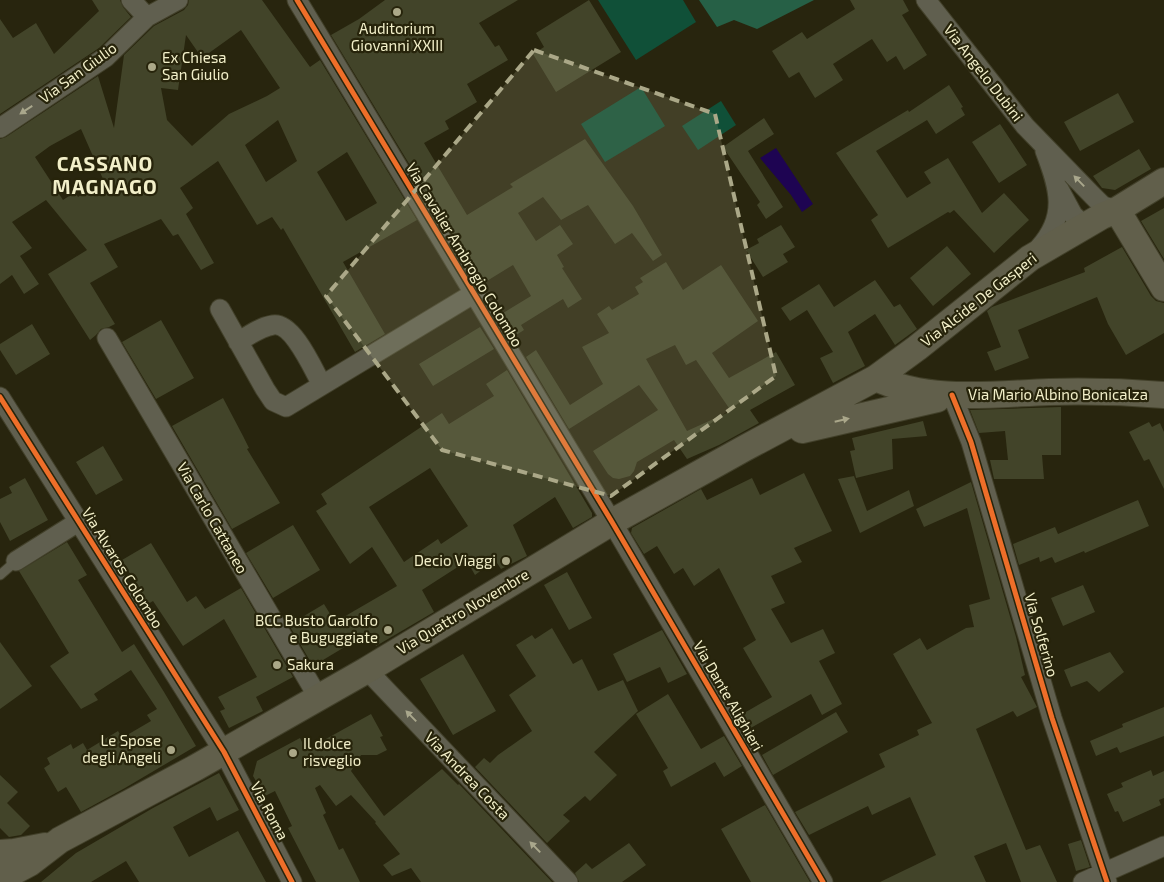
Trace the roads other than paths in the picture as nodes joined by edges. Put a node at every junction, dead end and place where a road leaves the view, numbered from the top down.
1 (131, 0) edge
2 (178, 0) edge
3 (297, 0) edge
4 (926, 0) edge
5 (147, 17) junction
6 (0, 128) edge
7 (1042, 143) junction
8 (1164, 181) edge
9 (1057, 184) junction
10 (1117, 210) junction
11 (1085, 226) junction
12 (1030, 258) junction
13 (1164, 288) edge
14 (473, 294) junction
15 (220, 309) dead end
16 (107, 338) dead end
17 (238, 342) junction
18 (876, 378) junction
19 (322, 385) junction
20 (952, 395) junction
21 (1164, 395) edge
22 (0, 397) edge
23 (745, 448) junction
24 (78, 522) junction
25 (612, 522) junction
26 (16, 561) joint
27 (0, 575) edge
28 (367, 670) junction
29 (318, 698) junction
30 (224, 752) junction
31 (1164, 846) edge
32 (3, 872) edge
33 (1105, 878) edge
34 (292, 882) edge
35 (568, 882) edge
36 (823, 882) edge
37 (1083, 882) edge

1 - 5 street
2 - 5 street, Via San Giulio
3 - 14 street, Via Cavalier Ambrogio Colombo
4 - 7 street, Via Angelo Dubini
5 -> 6 street, Via San Giulio
7 - 9 street, Via Angelo Dubini
10 -> 7 street, Via Angelo Dubini
8 - 10 main road, Via Alcide De Gasperi
9 - 11 street, Via Angelo Dubini
9 - 12 street, Via Angelo Dubini
10 - 11 main road, Via Alcide De Gasperi
10 - 13 main road
11 - 12 main road, Via Alcide De Gasperi
12 - 18 main road, Via Alcide De Gasperi
14 - 19 street
14 - 25 street, Via Cavalier Ambrogio Colombo
15 - 17 street
16 - 29 street, Via Carlo Cattaneo
17 - 19 street
17 - 19 street
18 - 20 main road, Via Mario Albino Bonicalza
18 - 23 main road, Via Quattro Novembre
20 - 21 main road, Via Mario Albino Bonicalza
23 -> 20 main road, Via Mario Albino Bonicalza
20 - 33 street, Via Solferino
22 - 24 street, Via Alvaros Colombo
23 - 25 main road, Via Quattro Novembre
24 - 26 street
24 - 30 street, Via Alvaros Colombo
25 - 28 main road, Via Quattro Novembre
25 - 36 street, Via Dante Alighieri
26 - 27 lane
28 - 29 main road, Via Quattro Novembre
35 -> 28 street, Via Andrea Costa
29 - 30 main road, Via Quattro Novembre
30 - 32 main road, Via Quattro Novembre
30 - 34 street, Via Roma
31 - 33 street
33 - 37 street

